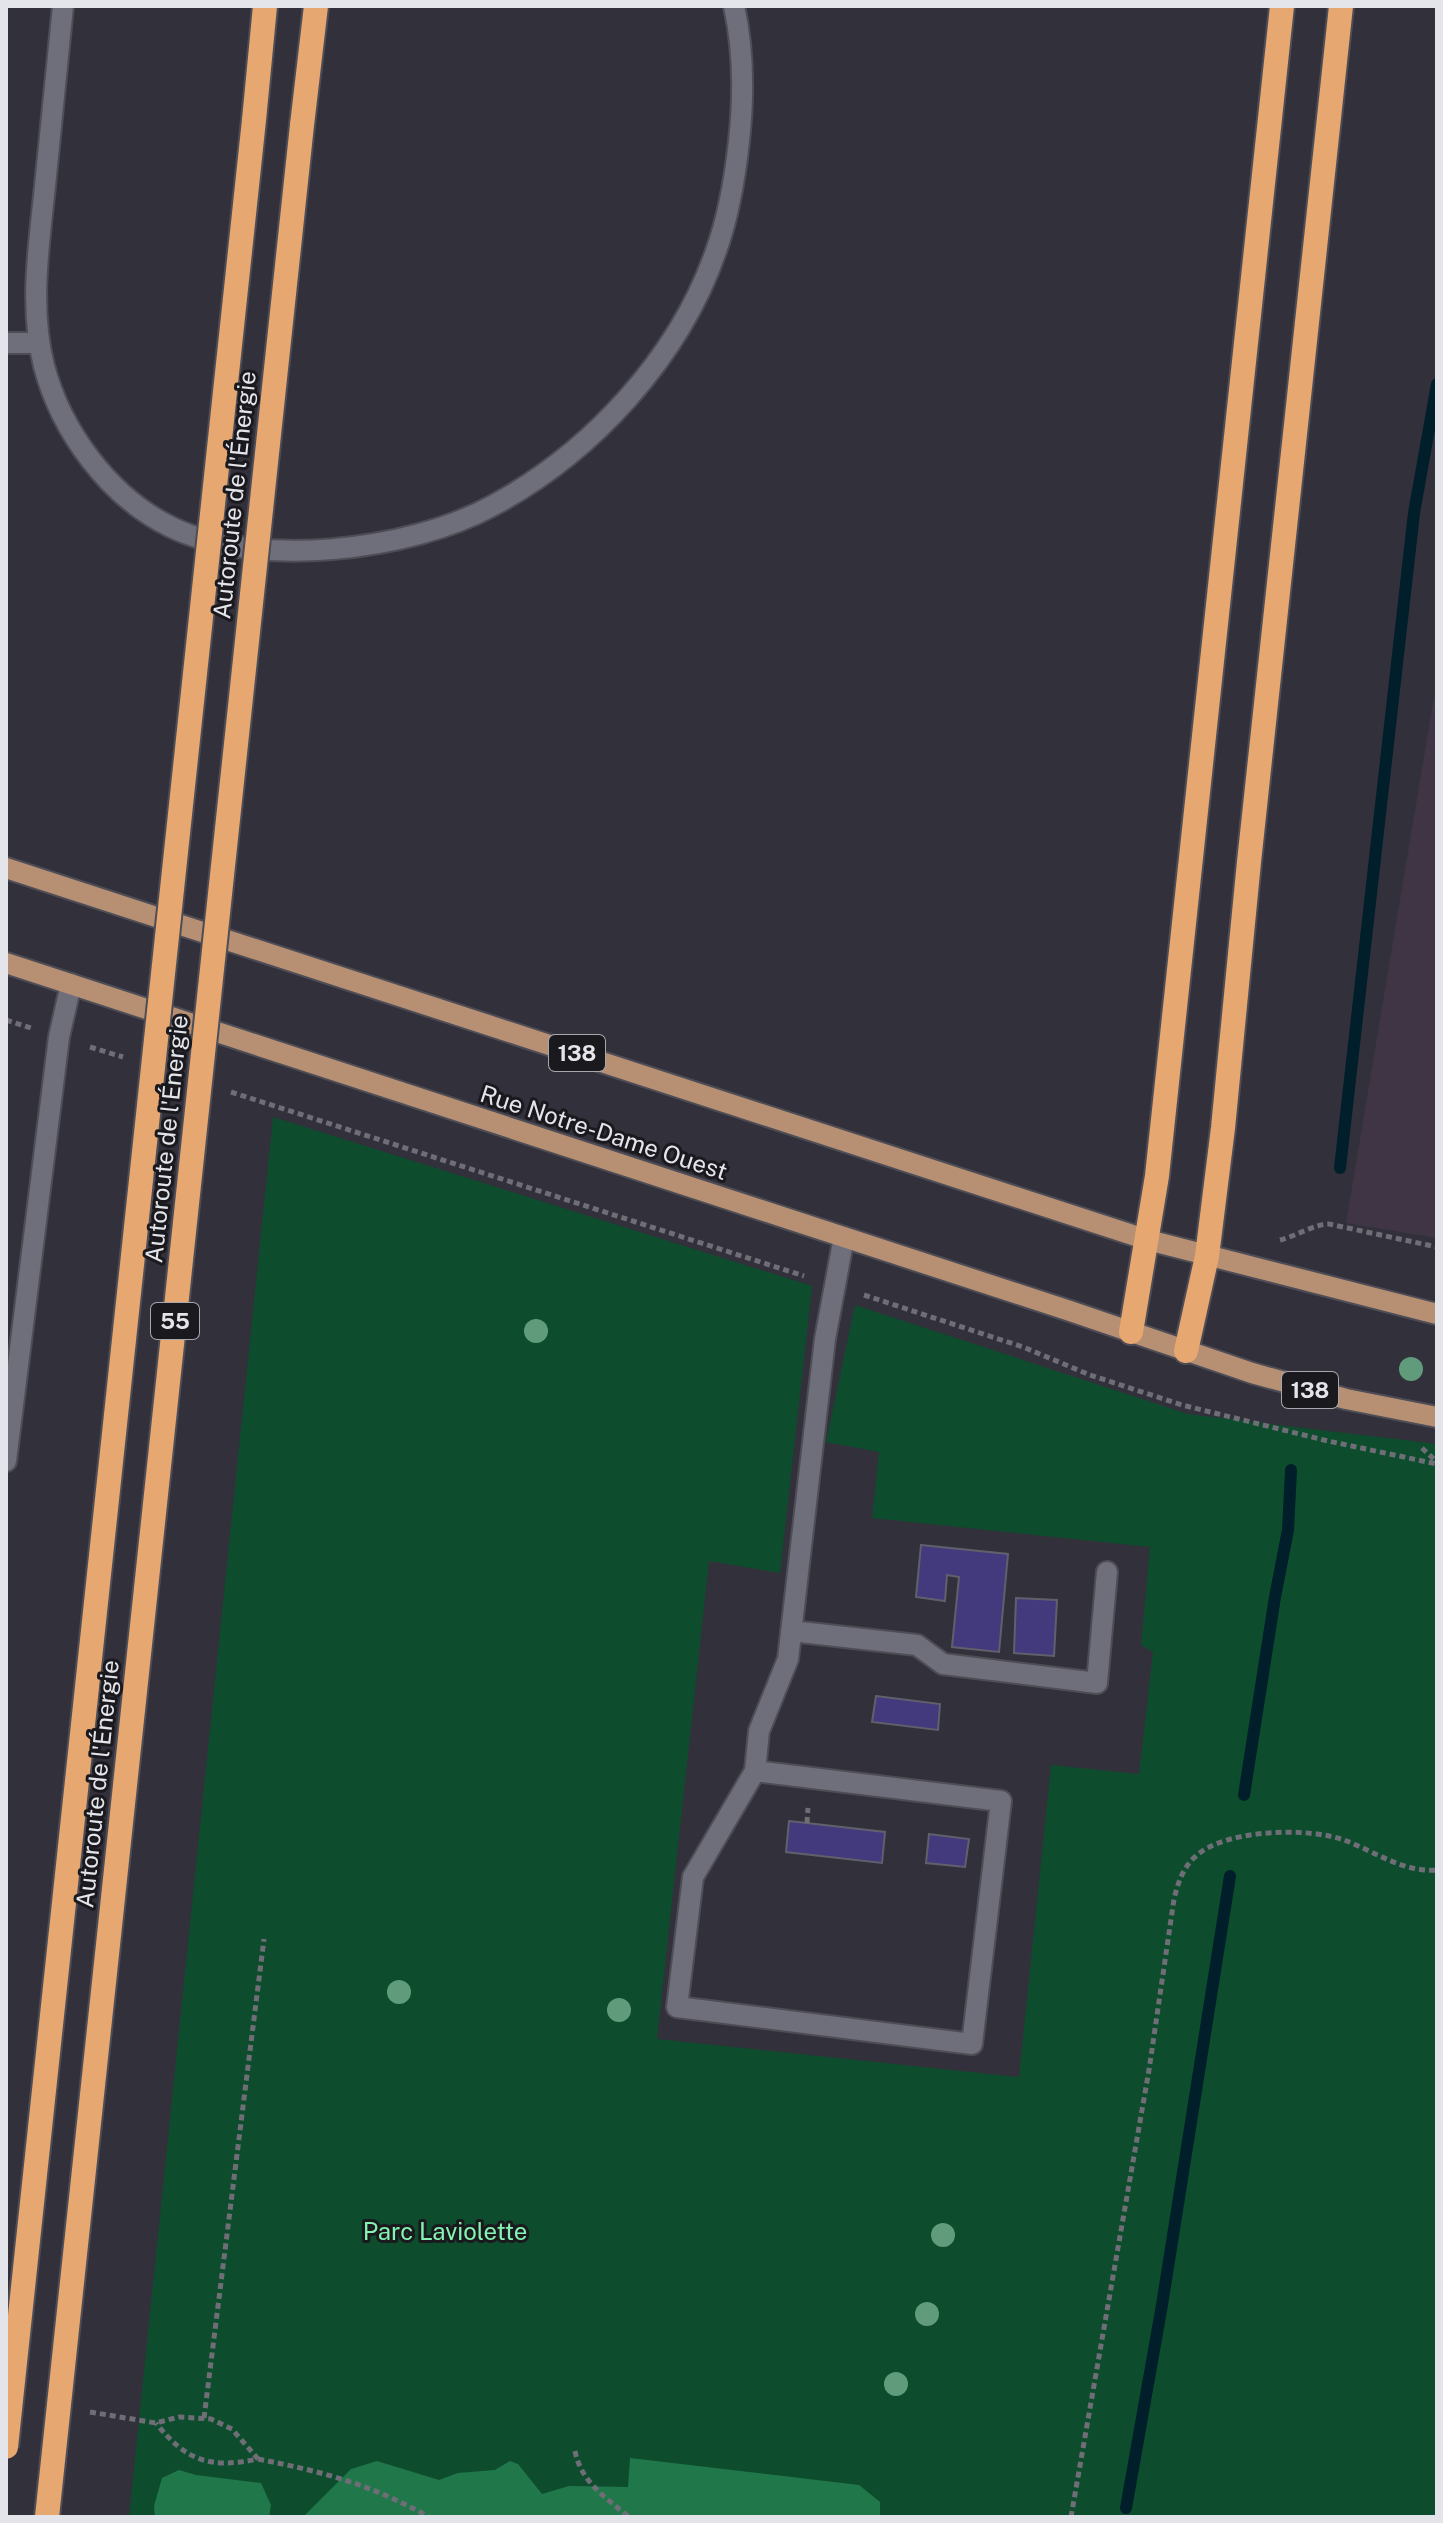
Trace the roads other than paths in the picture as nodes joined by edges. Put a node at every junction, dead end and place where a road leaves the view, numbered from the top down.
1 (63, 6) edge
2 (265, 6) edge
3 (316, 6) edge
4 (734, 6) edge
5 (1282, 6) edge
6 (1341, 6) edge
7 (6, 343) edge
8 (39, 343) junction
9 (6, 868) edge
10 (6, 963) edge
11 (71, 984) junction
12 (844, 1237) junction
13 (1148, 1240) junction
14 (1207, 1256) junction
15 (1437, 1314) edge
16 (1131, 1332) junction
17 (1186, 1351) junction
18 (1437, 1417) edge
19 (6, 1461) edge
20 (1107, 1572) dead end
21 (791, 1631) junction
22 (755, 1771) junction
23 (6, 2447) edge
24 (47, 2517) edge

1 - 8 lane
2 - 23 highway, Autoroute de l'Énergie / 55, bridge
3 - 24 highway, Autoroute de l'Énergie / 55, bridge
4 - 8 lane
5 - 13 highway
6 - 14 highway
7 - 8 lane
9 - 13 main road, 138
10 - 11 main road, Rue Notre-Dame Ouest / 138
11 - 12 main road, Rue Notre-Dame Ouest / 138
11 - 19 lane
12 - 16 main road, Rue Notre-Dame Ouest / 138
12 - 21 lane
13 - 14 main road, 138
13 - 16 highway
14 - 15 main road, 138
14 - 17 highway
16 - 17 main road, Rue Notre-Dame Ouest / 138
17 - 18 main road, 138
20 - 21 lane
21 - 22 lane
22 - 22 lane

